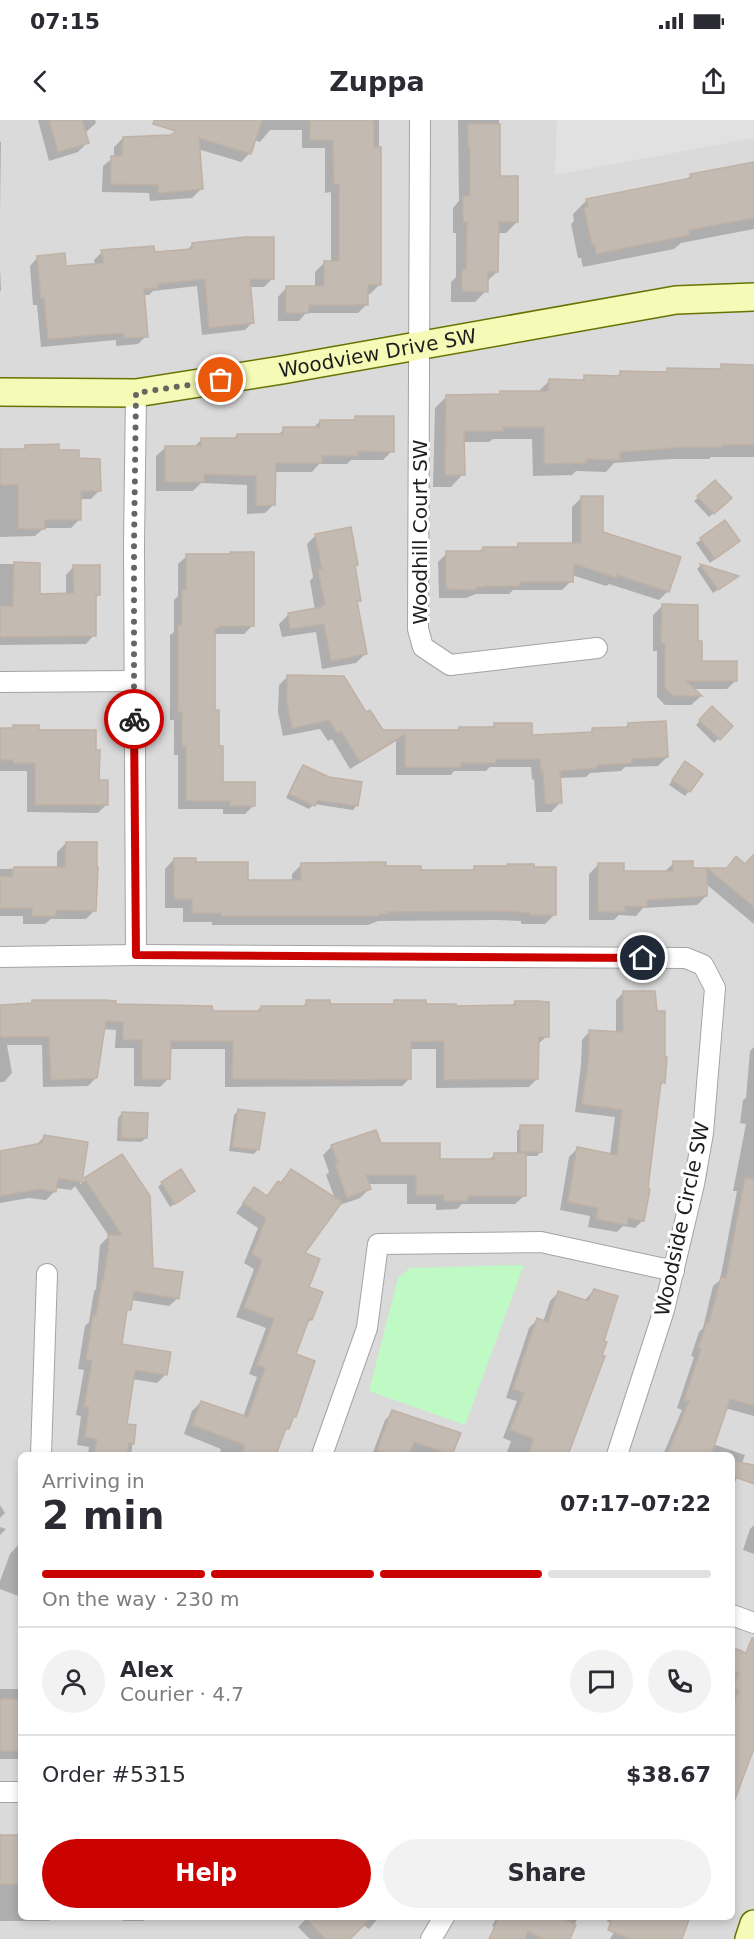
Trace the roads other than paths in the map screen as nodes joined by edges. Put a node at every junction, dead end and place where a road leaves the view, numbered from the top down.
1 (420, 120) edge
2 (754, 297) edge
3 (420, 345) junction
4 (0, 392) edge
5 (136, 393) junction
6 (597, 648) dead end
7 (134, 681) junction
8 (0, 682) edge
9 (136, 955) junction
10 (0, 957) edge
11 (674, 1271) junction
12 (47, 1274) dead end
13 (41, 1452) edge
14 (323, 1452) edge
15 (618, 1452) edge
16 (735, 1616) edge
17 (754, 1623) edge
18 (0, 1792) edge
19 (18, 1792) edge
20 (442, 1920) edge
21 (754, 1924) edge
22 (431, 1939) edge
23 (749, 1939) edge

1 - 3 street, Woodhill Court SW
2 - 3 street, Woodview Drive SW
3 - 5 street, Woodview Drive SW
3 - 6 street, Woodhill Court SW
4 - 5 street, Woodview Drive SW
5 - 7 street
7 - 8 street
7 - 9 street
9 - 10 street, Woodside Circle SW
9 - 11 street, Woodside Circle SW
11 - 14 street
11 - 15 street, Woodside Circle SW
12 - 13 street
16 - 17 street
18 - 19 street
20 - 22 street
21 - 23 street

